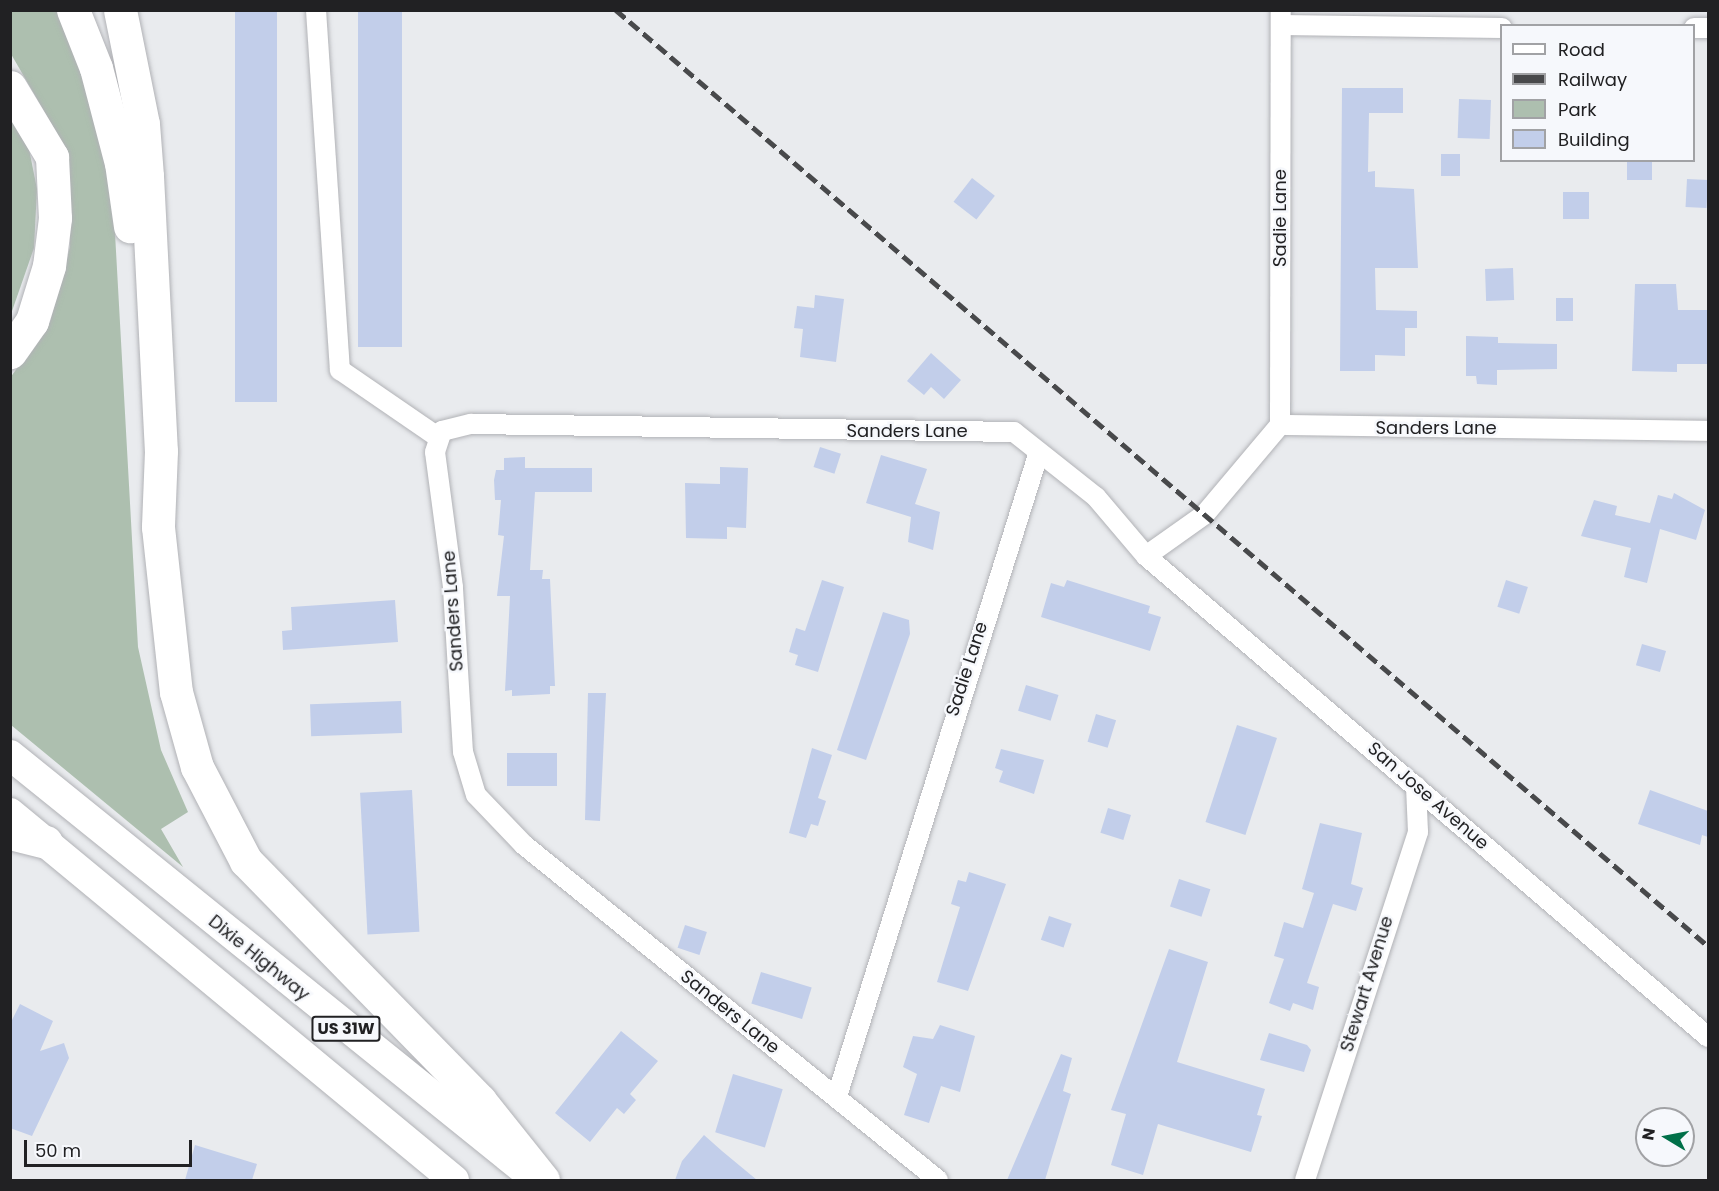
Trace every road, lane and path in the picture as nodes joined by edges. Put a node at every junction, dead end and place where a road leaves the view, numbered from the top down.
1 (73, 10) edge
2 (120, 10) edge
3 (316, 10) edge
4 (1281, 18) edge
5 (1500, 28) edge
6 (10, 87) edge
7 (10, 352) edge
8 (1280, 425) junction
9 (1708, 431) edge
10 (438, 437) junction
11 (1038, 455) junction
12 (156, 489) junction
13 (1146, 556) junction
14 (10, 755) edge
15 (1416, 786) junction
16 (10, 813) edge
17 (10, 833) edge
18 (46, 842) junction
19 (1708, 1037) edge
20 (837, 1096) junction
21 (454, 1180) edge
22 (537, 1180) edge
23 (543, 1180) edge
24 (938, 1180) edge
25 (1305, 1180) edge

1 - 12 highway
2 - 12 highway
3 - 10 street
4 - 5 street
4 - 8 street, Sadie Lane
6 - 7 highway
8 - 9 street, Sanders Lane
8 - 13 street
10 - 11 street, Sanders Lane
10 - 20 street, Sanders Lane
11 - 13 street
11 - 20 street, Sadie Lane
12 - 23 highway
13 - 15 street, San Jose Avenue
14 - 22 main road, Dixie Highway / US 31W
15 - 19 street, San Jose Avenue
15 - 25 street, Stewart Avenue
16 - 18 main road, US 31W
17 - 18 highway
18 - 21 main road, US 31W
20 - 24 street, Sanders Lane

